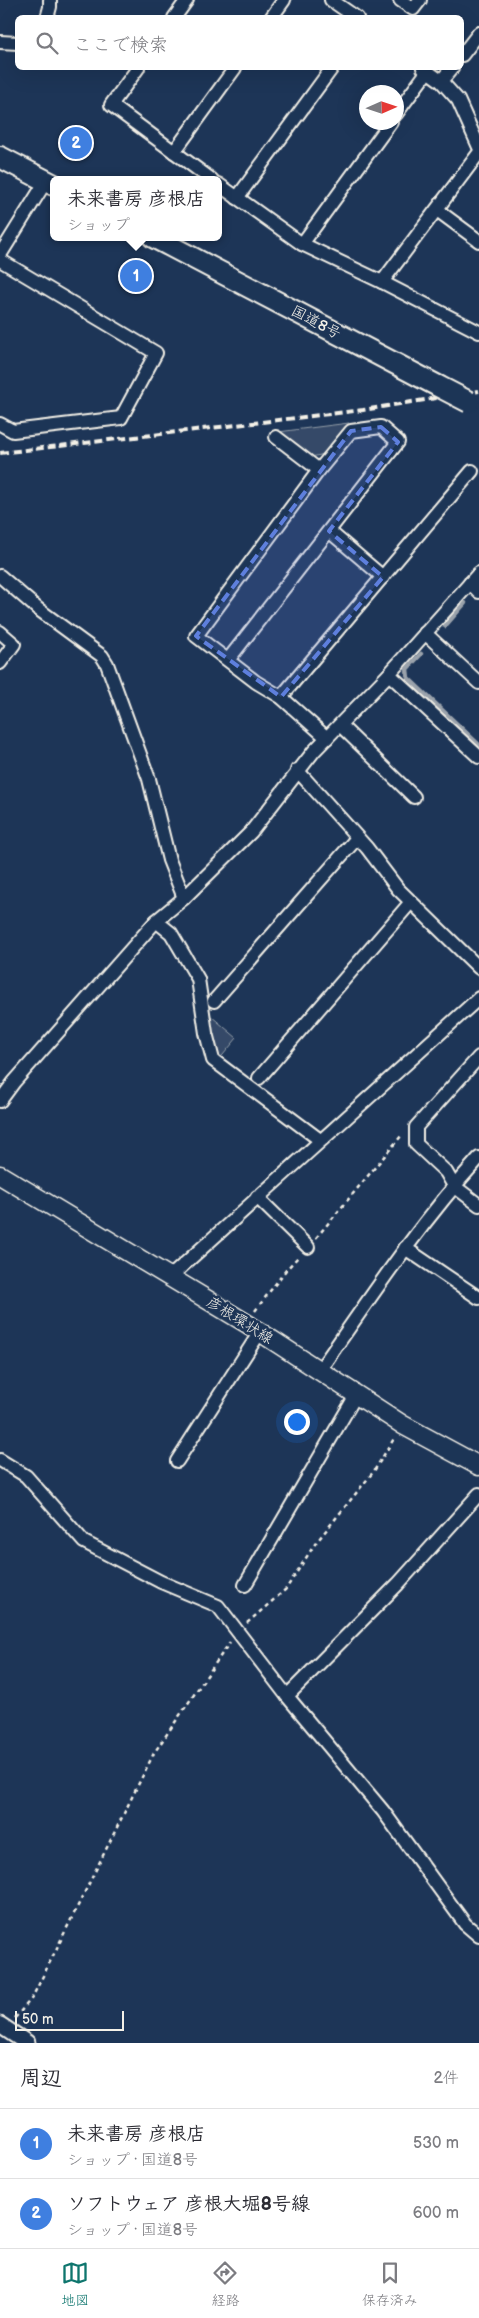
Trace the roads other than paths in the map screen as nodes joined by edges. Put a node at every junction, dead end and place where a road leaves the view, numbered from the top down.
1 (50, 0) edge
2 (187, 0) edge
3 (284, 0) edge
4 (331, 0) edge
5 (400, 0) edge
6 (420, 0) edge
7 (48, 15) edge
8 (176, 15) edge
9 (273, 15) edge
10 (353, 15) edge
11 (479, 33) edge
12 (0, 42) edge
13 (15, 43) edge
14 (464, 52) edge
15 (137, 70) edge
16 (234, 70) edge
17 (331, 70) edge
18 (425, 70) edge
19 (450, 70) edge
20 (441, 81) junction
21 (404, 102) edge
22 (385, 130) edge
23 (479, 147) edge
24 (174, 152) junction
25 (479, 153) edge
26 (0, 157) edge
27 (207, 176) edge
28 (50, 183) edge
29 (222, 187) edge
30 (237, 198) junction
31 (437, 210) junction
32 (162, 241) edge
33 (479, 241) edge
34 (302, 244) junction
35 (0, 255) edge
36 (0, 260) edge
37 (382, 282) junction
38 (479, 332) edge
39 (474, 404) edge
40 (0, 424) edge
41 (276, 437) dead end
42 (319, 470) junction
43 (472, 471) dead end
44 (329, 531) junction
45 (479, 573) edge
46 (0, 576) edge
47 (383, 577) junction
48 (474, 587) edge
49 (0, 632) edge
50 (425, 633) junction
51 (228, 660) junction
52 (0, 663) edge
53 (388, 674) junction
54 (479, 683) edge
55 (281, 697) junction
56 (340, 725) junction
57 (327, 738) junction
58 (479, 757) edge
59 (298, 770) junction
60 (414, 797) dead end
61 (357, 838) junction
62 (184, 898) junction
63 (410, 902) junction
64 (156, 921) junction
65 (479, 968) edge
66 (479, 998) edge
67 (214, 1000) dead end
68 (479, 1057) edge
69 (259, 1078) dead end
70 (0, 1101) edge
71 (320, 1140) junction
72 (479, 1158) edge
73 (0, 1175) edge
74 (454, 1186) junction
75 (257, 1197) junction
76 (479, 1205) edge
77 (308, 1247) road end
78 (405, 1248) junction
79 (170, 1277) junction
80 (479, 1298) edge
81 (253, 1327) junction
82 (319, 1370) junction
83 (356, 1396) junction
84 (0, 1460) edge
85 (177, 1460) dead end
86 (479, 1466) edge
87 (479, 1494) edge
88 (245, 1585) dead end
89 (286, 1696) junction
90 (479, 1936) edge
91 (2, 2030) edge
92 (27, 2043) edge

1 - 7 street
2 - 8 street
3 - 9 street
4 - 10 street
5 - 6 street
11 - 14 street
12 - 13 street
15 - 24 street
16 - 24 street
17 - 30 street
18 - 20 street
18 - 21 street
19 - 20 street
20 - 23 street
22 - 34 street
24 - 27 street
25 - 31 street
26 - 28 highway
28 - 35 street
29 - 30 street
30 - 34 street
31 - 33 street
31 - 37 street
32 - 39 highway, 国道8号, bridge
34 - 37 street
36 - 40 street
37 - 38 street
41 - 42 street
42 - 44 street
42 - 51 street
43 - 47 street
44 - 47 street
44 - 51 street
45 - 48 street
46 - 62 street
47 - 55 street
48 - 50 street
49 - 52 street
50 - 53 street
50 - 54 street
51 - 55 street
53 - 56 street
53 - 58 street
55 - 57 street
56 - 57 street
56 - 60 street
57 - 59 street
59 - 61 street
59 - 62 street
61 - 63 street
61 - 67 street
62 - 64 street
63 - 65 street
63 - 69 street
64 - 70 street
64 - 71 street
66 - 71 street
68 - 74 street
71 - 75 street
72 - 74 street
73 - 79 main road, 彦根環状線
74 - 76 street
74 - 78 street
75 - 77 street
75 - 79 street
78 - 80 street
78 - 82 street
79 - 81 main road, 彦根環状線
81 - 82 main road, 彦根環状線
81 - 85 street
82 - 83 main road, 彦根環状線
83 - 86 main road, 彦根環状線
83 - 88 street
84 - 89 street
87 - 89 street
89 - 90 street
91 - 92 street

